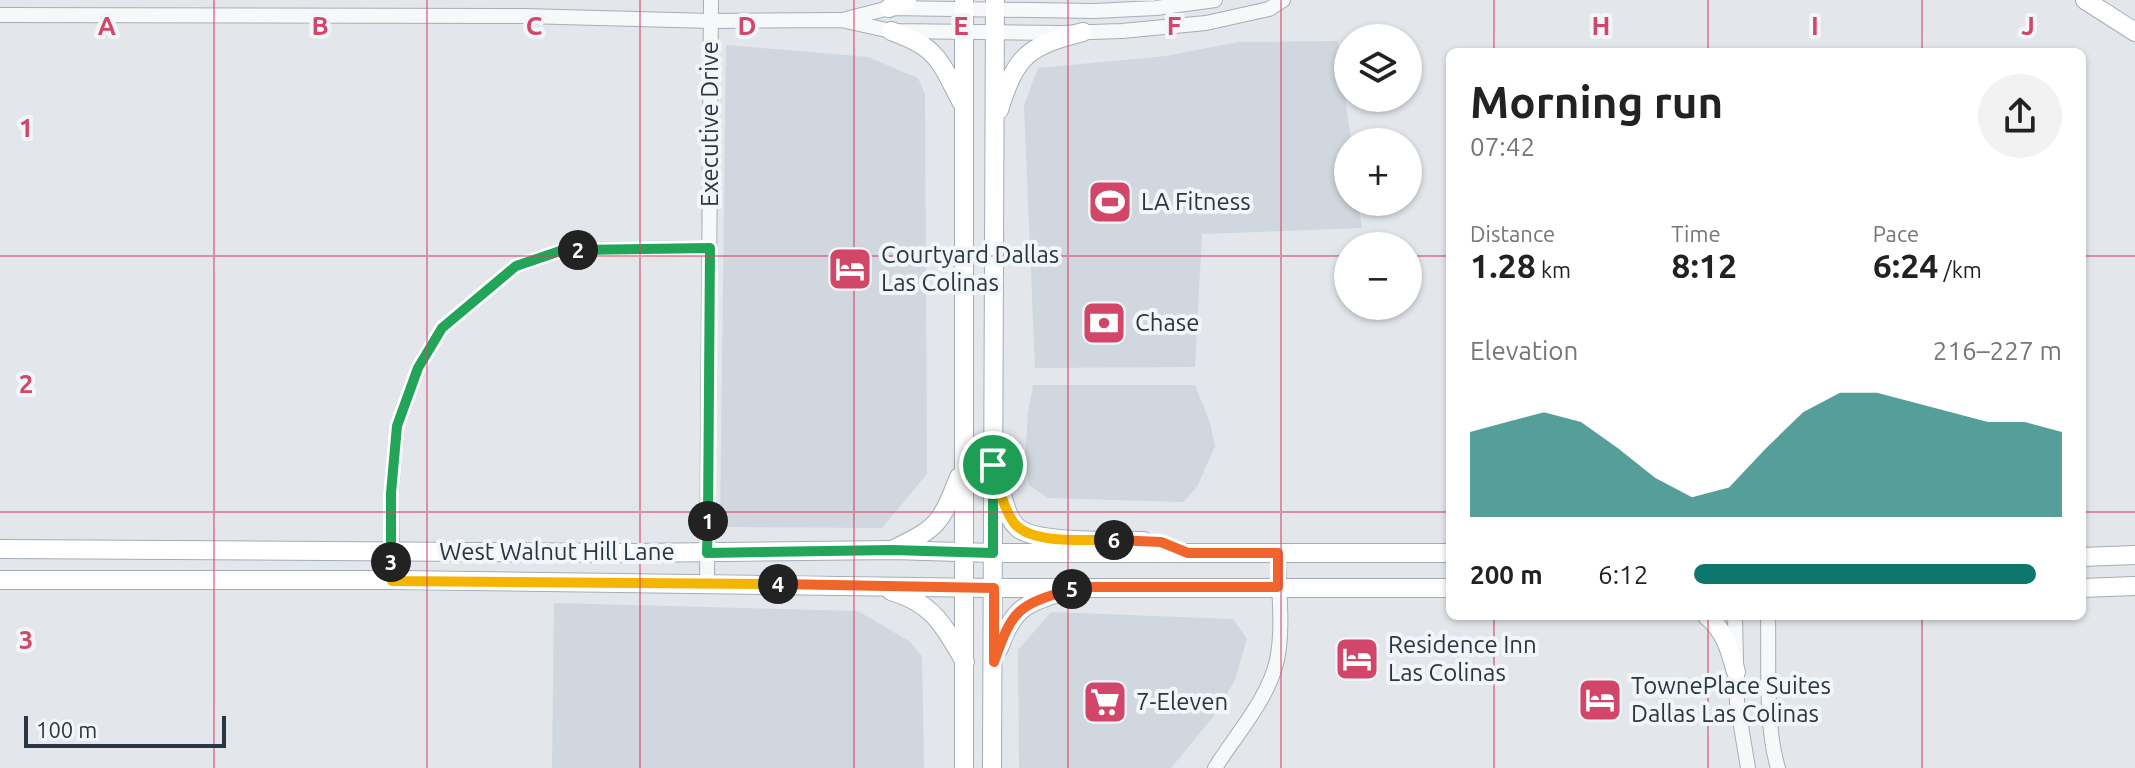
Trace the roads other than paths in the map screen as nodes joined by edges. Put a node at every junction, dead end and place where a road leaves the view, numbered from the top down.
1 (711, 0) edge
2 (907, 0) edge
3 (1283, 0) edge
4 (2085, 0) edge
5 (1209, 1) edge
6 (964, 5) edge
7 (994, 5) edge
8 (889, 8) junction
9 (0, 15) edge
10 (841, 20) junction
11 (711, 21) junction
12 (1204, 23) junction
13 (891, 31) junction
14 (964, 31) junction
15 (993, 31) junction
16 (1083, 32) junction
17 (2135, 32) edge
18 (964, 105) junction
19 (993, 128) junction
20 (710, 248) junction
21 (993, 465) junction
22 (963, 467) junction
23 (0, 549) edge
24 (892, 550) junction
25 (391, 552) junction
26 (707, 553) junction
27 (963, 553) junction
28 (993, 553) junction
29 (1188, 553) junction
30 (1278, 553) junction
31 (1446, 553) edge
32 (2135, 555) edge
33 (2086, 557) edge
34 (0, 580) edge
35 (392, 581) junction
36 (707, 583) junction
37 (869, 586) junction
38 (2135, 586) edge
39 (965, 587) junction
40 (1080, 587) junction
41 (1278, 587) junction
42 (994, 588) junction
43 (1446, 588) edge
44 (2086, 588) edge
45 (1711, 620) edge
46 (1735, 620) edge
47 (1768, 620) edge
48 (965, 662) junction
49 (994, 662) junction
50 (1736, 672) junction
51 (964, 768) edge
52 (992, 768) edge
53 (1215, 768) edge
54 (1748, 768) edge
55 (1778, 768) edge

1 - 11 street, Executive Drive
2 - 8 main road
3 - 12 street
4 - 17 main road
5 - 7 street
5 - 12 street
6 - 7 street
6 - 8 street
6 - 14 main road
7 - 15 main road
8 - 10 street
9 - 11 street
10 - 11 street
10 - 13 street
11 - 20 street, Executive Drive
12 - 16 street
13 - 14 street
13 - 18 main road
14 - 15 street
14 - 18 main road
15 - 16 street
15 - 19 main road
16 - 19 main road
18 - 22 main road
19 - 21 main road
20 - 25 street
20 - 26 street, Executive Drive
21 - 28 main road
21 - 29 main road
22 - 24 main road
22 - 27 main road
23 - 25 main road, West Walnut Hill Lane
24 - 26 main road, West Walnut Hill Lane
24 - 27 main road, West Walnut Hill Lane
25 - 26 main road, West Walnut Hill Lane
25 - 35 street
26 - 36 street, Executive Drive
27 - 28 main road, West Walnut Hill Lane
27 - 39 main road
28 - 29 main road, West Walnut Hill Lane
28 - 42 main road
29 - 30 main road, West Walnut Hill Lane
30 - 31 main road, West Walnut Hill Lane
30 - 41 street
32 - 33 main road
34 - 35 main road, West Walnut Hill Lane
35 - 36 main road, West Walnut Hill Lane
36 - 37 main road, West Walnut Hill Lane
37 - 39 main road, West Walnut Hill Lane
37 - 48 main road
38 - 44 main road
39 - 42 main road, West Walnut Hill Lane
39 - 48 main road
40 - 41 main road, West Walnut Hill Lane
40 - 42 main road, West Walnut Hill Lane
40 - 49 main road
41 - 43 main road, West Walnut Hill Lane
41 - 53 street
42 - 49 main road
45 - 50 main road
46 - 50 street
47 - 55 street
48 - 51 main road
49 - 52 main road
50 - 54 street

